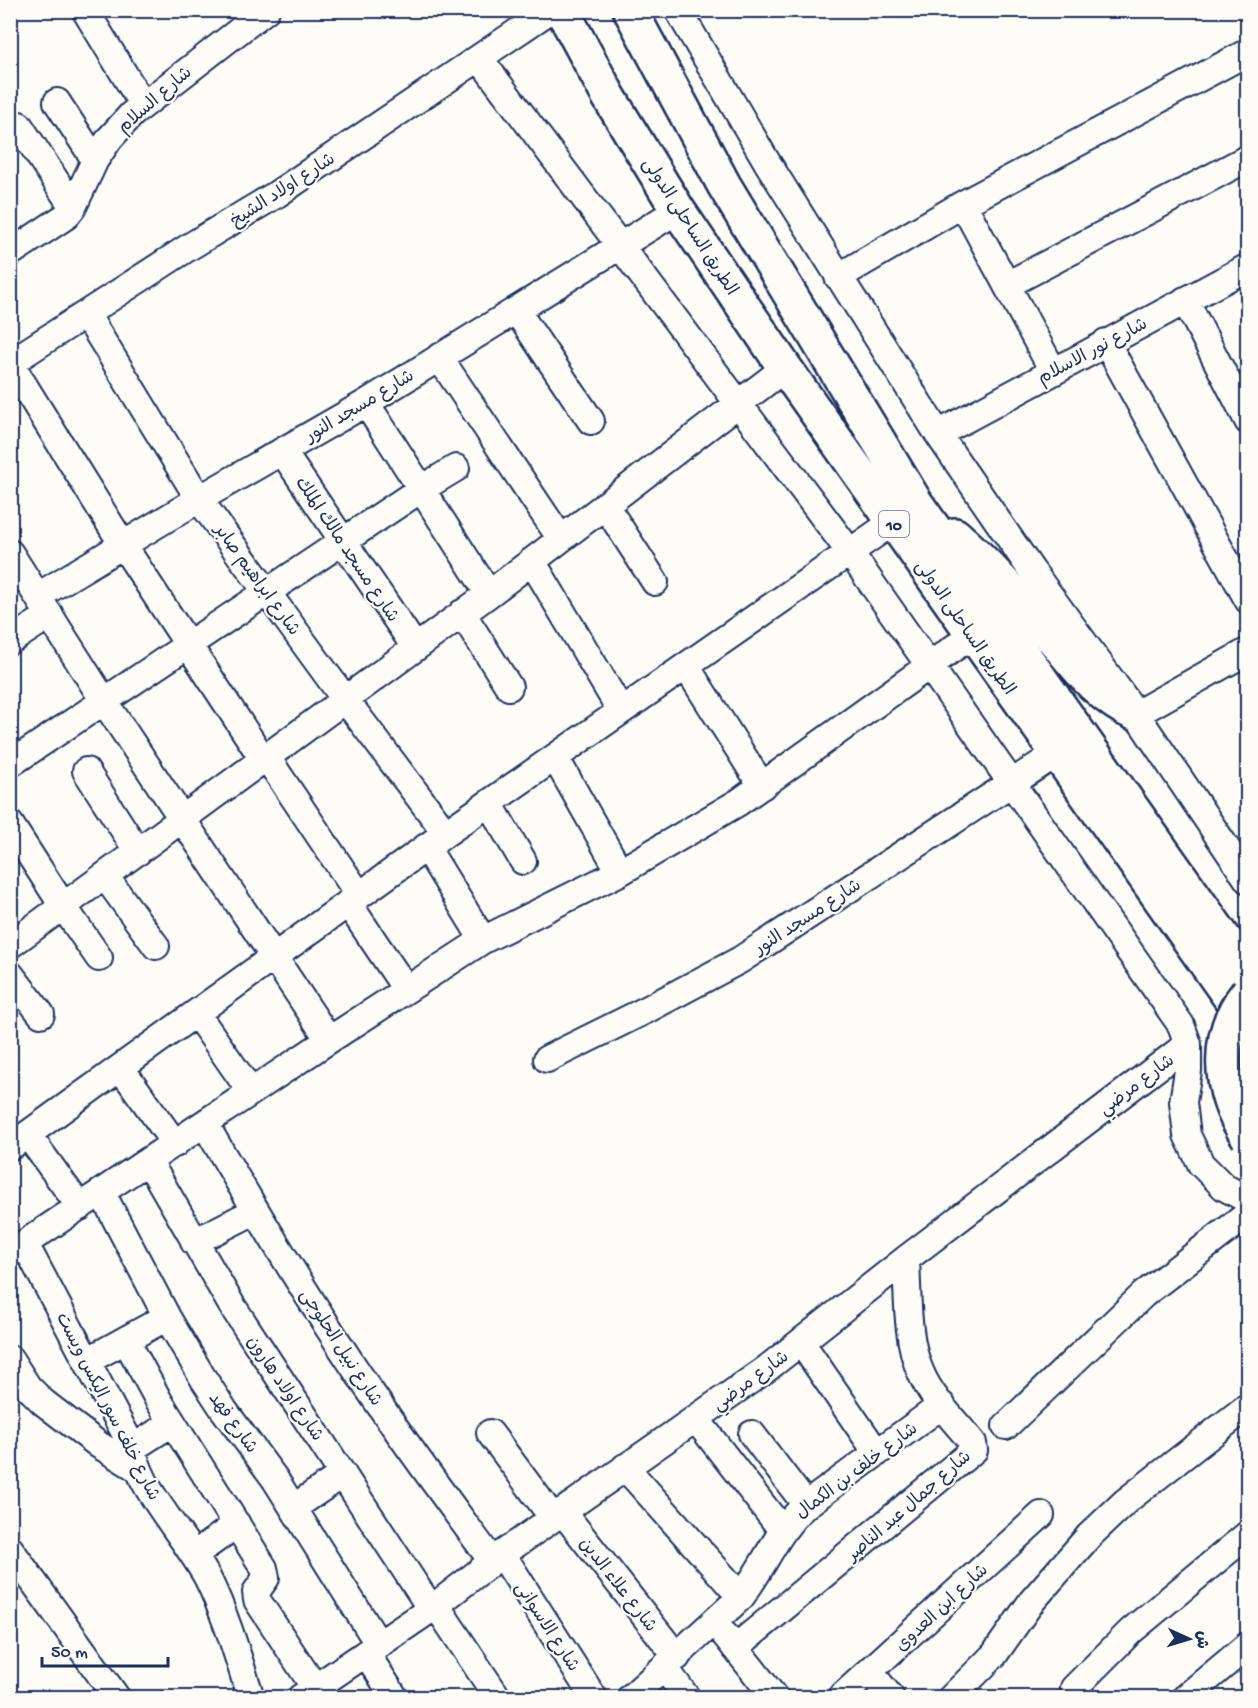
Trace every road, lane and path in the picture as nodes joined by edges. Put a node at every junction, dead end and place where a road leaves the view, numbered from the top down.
1 (85, 10) edge
2 (266, 10) edge
3 (550, 10) edge
4 (562, 10) edge
5 (630, 10) edge
6 (678, 10) edge
7 (1248, 52) edge
8 (480, 59) junction
9 (57, 102) dead end
10 (143, 105) junction
11 (19, 125) dead end
12 (1248, 158) edge
13 (95, 160) junction
14 (963, 204) junction
15 (73, 207) junction
16 (678, 210) junction
17 (620, 246) junction
18 (13, 247) edge
19 (1248, 267) edge
20 (838, 277) junction
21 (1007, 285) junction
22 (1185, 300) junction
23 (516, 310) junction
24 (86, 314) junction
25 (1106, 342) junction
26 (439, 357) junction
27 (10, 363) edge
28 (785, 368) junction
29 (1053, 371) junction
30 (366, 403) junction
31 (738, 403) junction
32 (591, 421) dead end
33 (1248, 421) edge
34 (938, 434) junction
35 (282, 451) junction
36 (456, 468) dead end
37 (421, 489) junction
38 (199, 499) junction
39 (605, 505) junction
40 (904, 513) junction
41 (561, 539) junction
42 (343, 542) junction
43 (123, 545) junction
44 (849, 551) junction
45 (10, 553) edge
46 (532, 561) junction
47 (655, 582) dead end
48 (268, 593) junction
49 (489, 594) junction
50 (1248, 600) edge
51 (44, 605) junction
52 (462, 613) junction
53 (972, 635) junction
54 (10, 641) edge
55 (188, 646) junction
56 (415, 647) junction
57 (1248, 651) edge
58 (930, 664) junction
59 (686, 666) junction
60 (509, 687) dead end
61 (345, 698) junction
62 (104, 701) junction
63 (621, 711) junction
64 (1136, 714) junction
65 (1056, 754) junction
66 (264, 757) junction
67 (555, 757) junction
68 (10, 764) edge
69 (86, 771) dead end
70 (1010, 783) junction
71 (762, 786) junction
72 (489, 803) junction
73 (184, 819) junction
74 (10, 824) edge
75 (436, 840) junction
76 (138, 852) junction
77 (523, 861) dead end
78 (620, 872) junction
79 (105, 876) junction
80 (1248, 880) edge
81 (354, 899) junction
82 (63, 906) junction
83 (483, 940) junction
84 (10, 945) edge
85 (156, 946) dead end
86 (274, 956) junction
87 (99, 958) dead end
88 (1248, 972) edge
89 (10, 974) edge
90 (406, 989) junction
91 (1248, 992) edge
92 (196, 1013) junction
93 (41, 1014) dead end
94 (1248, 1023) edge
95 (329, 1040) junction
96 (1188, 1044) junction
97 (547, 1059) dead end
98 (121, 1068) junction
99 (251, 1092) junction
100 (205, 1124) junction
101 (1248, 1137) edge
102 (19, 1141) edge
103 (176, 1144) junction
104 (149, 1162) junction
105 (102, 1193) junction
106 (1248, 1200) edge
107 (80, 1208) junction
108 (255, 1211) junction
109 (1248, 1214) edge
110 (194, 1242) junction
111 (15, 1249) edge
112 (906, 1259) junction
113 (167, 1317) junction
114 (126, 1340) junction
115 (801, 1342) junction
116 (10, 1359) edge
117 (87, 1361) junction
118 (942, 1405) junction
119 (1248, 1406) edge
120 (696, 1419) junction
121 (172, 1423) junction
122 (1006, 1426) dead end
123 (490, 1433) dead end
124 (752, 1434) dead end
125 (877, 1453) junction
126 (135, 1459) junction
127 (625, 1467) junction
128 (343, 1474) junction
129 (806, 1504) junction
130 (293, 1508) junction
131 (557, 1515) junction
132 (1041, 1515) dead end
133 (237, 1524) junction
134 (782, 1530) junction
135 (1246, 1539) edge
136 (10, 1549) edge
137 (194, 1555) junction
138 (497, 1557) junction
139 (741, 1598) junction
140 (433, 1607) junction
141 (715, 1622) junction
142 (1248, 1645) edge
143 (735, 1648) junction
144 (372, 1649) junction
145 (671, 1662) junction
146 (870, 1672) junction
147 (1074, 1688) dead end
148 (308, 1694) edge
149 (117, 1698) edge
150 (251, 1698) edge
151 (395, 1698) edge
152 (498, 1698) edge
153 (594, 1698) edge
154 (630, 1698) edge
155 (687, 1698) edge
156 (775, 1698) edge
157 (840, 1698) edge
158 (891, 1698) edge
159 (951, 1698) edge
160 (1185, 1698) edge

1 - 10 street
2 - 10 street, شارع السلام
3 - 8 street, شارع اولاد الشيخ
4 - 16 highway, الطريق الساحلى الدولى / 10
5 - 40 highway, الطريق الساحلى الدولى / 10
6 - 20 street
7 - 14 street
8 - 17 street
8 - 24 street, شارع اولاد الشيخ
9 - 13 street
10 - 13 street, شارع السلام
11 - 15 street
12 - 21 street
13 - 15 street, شارع السلام
14 - 20 street
14 - 21 street
15 - 18 street, شارع السلام
16 - 17 street, شارع مسجد النور
16 - 28 highway, الطريق الساحلى الدولى / 10
17 - 23 street, شارع مسجد النور
17 - 31 street
19 - 22 street, شارع نور الاسلام
20 - 34 street
21 - 29 street
22 - 25 street, شارع نور الاسلام
22 - 33 street
23 - 26 street, شارع مسجد النور
23 - 32 street
24 - 27 street, شارع اولاد الشيخ
24 - 38 street, شارع ابراهيم صابر
25 - 29 street, شارع نور الاسلام
25 - 50 street
26 - 30 street, شارع مسجد النور
26 - 41 street
27 - 43 street
28 - 31 street
28 - 40 highway, الطريق الساحلى الدولى / 10
29 - 34 street, شارع نور الاسلام
30 - 35 street, شارع مسجد النور
30 - 37 street
31 - 39 street
31 - 44 street
34 - 64 street
35 - 38 street, شارع مسجد النور
35 - 42 street, شارع مسجد مالك الملك
36 - 37 street
37 - 42 street
37 - 49 street
38 - 43 street, شارع مسجد النور
38 - 48 street, شارع ابراهيم صابر
39 - 41 street
39 - 47 street
40 - 44 street
40 - 53 highway, الطريق الساحلى الدولى / 10
40 - 64 highway
40 - 88 highway, الطريق الساحلى الدولى / 10
41 - 46 street
42 - 48 street
42 - 56 street, شارع مسجد مالك الملك
43 - 51 street, شارع مسجد النور
43 - 55 street
44 - 58 street
44 - 59 street
45 - 51 street
46 - 49 street
46 - 63 street
48 - 55 street
48 - 61 street, شارع ابراهيم صابر
49 - 52 street
51 - 54 street, شارع مسجد النور
51 - 62 street
52 - 56 street
52 - 60 street
53 - 58 street
53 - 65 highway, الطريق الساحلى الدولى / 10
55 - 62 street
55 - 66 street
56 - 61 street
57 - 64 street
58 - 70 street
58 - 71 street
59 - 63 street
59 - 71 street
61 - 66 street
61 - 75 street, شارع ابراهيم صابر
62 - 68 street
62 - 73 street
63 - 67 street
64 - 80 street
65 - 70 street, شارع مسجد النور
65 - 94 highway, الطريق الساحلى الدولى / 10
66 - 73 street
66 - 81 street
67 - 72 street
67 - 78 street
69 - 76 street
70 - 96 street
70 - 97 street, شارع مسجد النور
71 - 78 street
72 - 75 street
72 - 77 street
73 - 76 street
73 - 86 street
74 - 82 street
75 - 81 street
75 - 83 street, شارع ابراهيم صابر
76 - 79 street
78 - 83 street
79 - 82 street
79 - 85 street
81 - 86 street
81 - 90 street
82 - 84 street
82 - 87 street
83 - 90 street
86 - 92 street
86 - 95 street
89 - 93 street
90 - 95 street
91 - 101 highway, bridge
92 - 98 street
92 - 99 street
95 - 99 street
96 - 106 street
96 - 112 street, شارع مرضي
98 - 102 street
98 - 103 street
99 - 100 street
100 - 103 street
100 - 108 street, شارع نبيل الحلوجى
102 - 107 street
103 - 104 street
104 - 105 street
104 - 110 street, شارع اولاد هارون
105 - 107 street
105 - 113 street, شارع فهد
107 - 111 street
108 - 110 street
108 - 138 street, شارع نبيل الحلوجى
109 - 122 street
110 - 128 street, شارع اولاد هارون
111 - 117 street, شارع خلف سور اليكس ويست
112 - 115 street, شارع مرضي
112 - 118 street, شارع جمال عبد الناصر
113 - 114 street
113 - 130 street, شارع فهد
114 - 117 street
114 - 121 street
115 - 120 street, شارع مرضي
115 - 125 street
116 - 126 street
117 - 126 street, شارع خلف سور اليكس ويست
118 - 125 street, شارع خلف بن الكمال
118 - 143 street, شارع جمال عبد الناصر
119 - 159 street
120 - 127 street, شارع مرضي
120 - 134 street
121 - 126 street
121 - 133 street
123 - 131 street, شارع علاء الدين
124 - 129 street
125 - 129 street, شارع خلف بن الكمال
126 - 137 street, شارع خلف سور اليكس ويست
127 - 131 street, شارع مرضي
127 - 139 street
128 - 130 street
128 - 140 street, شارع اولاد هارون
129 - 134 street, شارع خلف بن الكمال
130 - 144 street, شارع فهد
131 - 138 street, شارع مرضي
131 - 145 street, شارع علاء الدين
132 - 146 street, شارع ابن العدوى
133 - 137 street
133 - 148 street
134 - 139 street, شارع خلف بن الكمال
135 - 147 street
136 - 149 street
137 - 150 street, شارع خلف سور اليكس ويست
138 - 140 street, شارع مرضي
138 - 153 street, شارع الاسوانى
139 - 141 street, شارع خلف بن الكمال
140 - 144 street, شارع مرضي
140 - 152 street, شارع اولاد هارون
141 - 143 street
141 - 145 street, شارع خلف بن الكمال
142 - 160 street
143 - 156 street
144 - 148 street, شارع مرضي
144 - 151 street, شارع فهد
145 - 154 street, شارع خلف بن الكمال
145 - 155 street, شارع علاء الدين
146 - 157 street, شارع ابن العدوى
146 - 158 street

